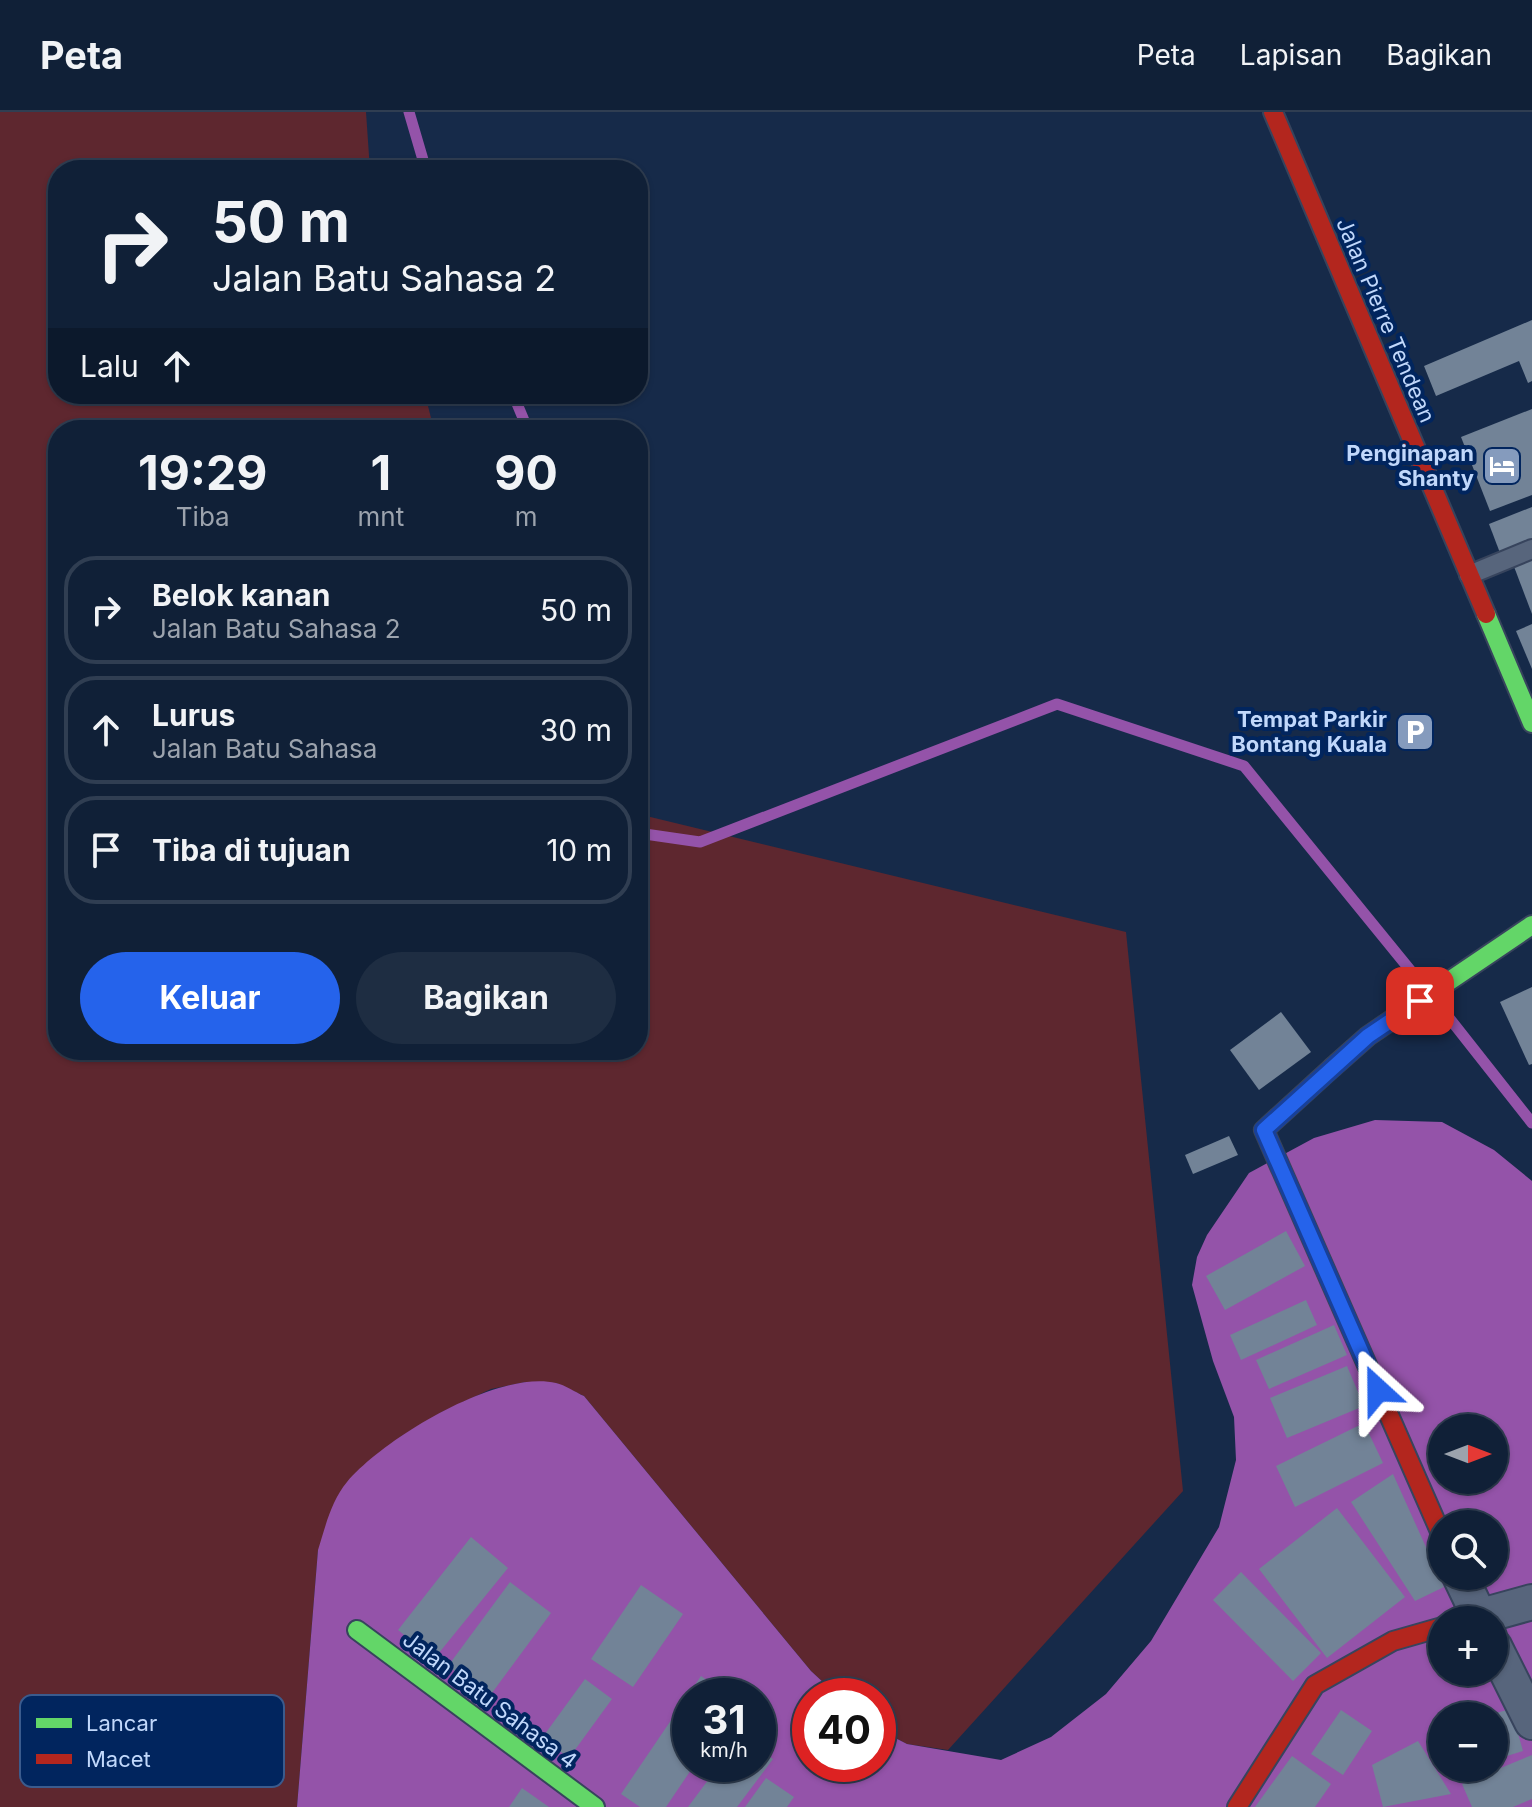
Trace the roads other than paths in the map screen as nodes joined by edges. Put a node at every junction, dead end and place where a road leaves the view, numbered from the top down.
1 (1273, 112) edge
2 (1532, 549) edge
3 (1469, 575) junction
4 (1532, 723) edge
5 (1532, 925) edge
6 (1431, 1510) edge
7 (1532, 1602) edge
8 (1508, 1613) edge
9 (357, 1630) dead end
10 (1428, 1631) edge
11 (1508, 1678) edge
12 (1532, 1722) edge
13 (595, 1807) edge
14 (1237, 1807) edge

1 - 3 street, Jalan Pierre Tendean
2 - 3 lane
3 - 4 street, Jalan Pierre Tendean
5 - 6 street
7 - 8 street
9 - 13 street, Jalan Batu Sahasa 4
10 - 14 street
11 - 12 street

